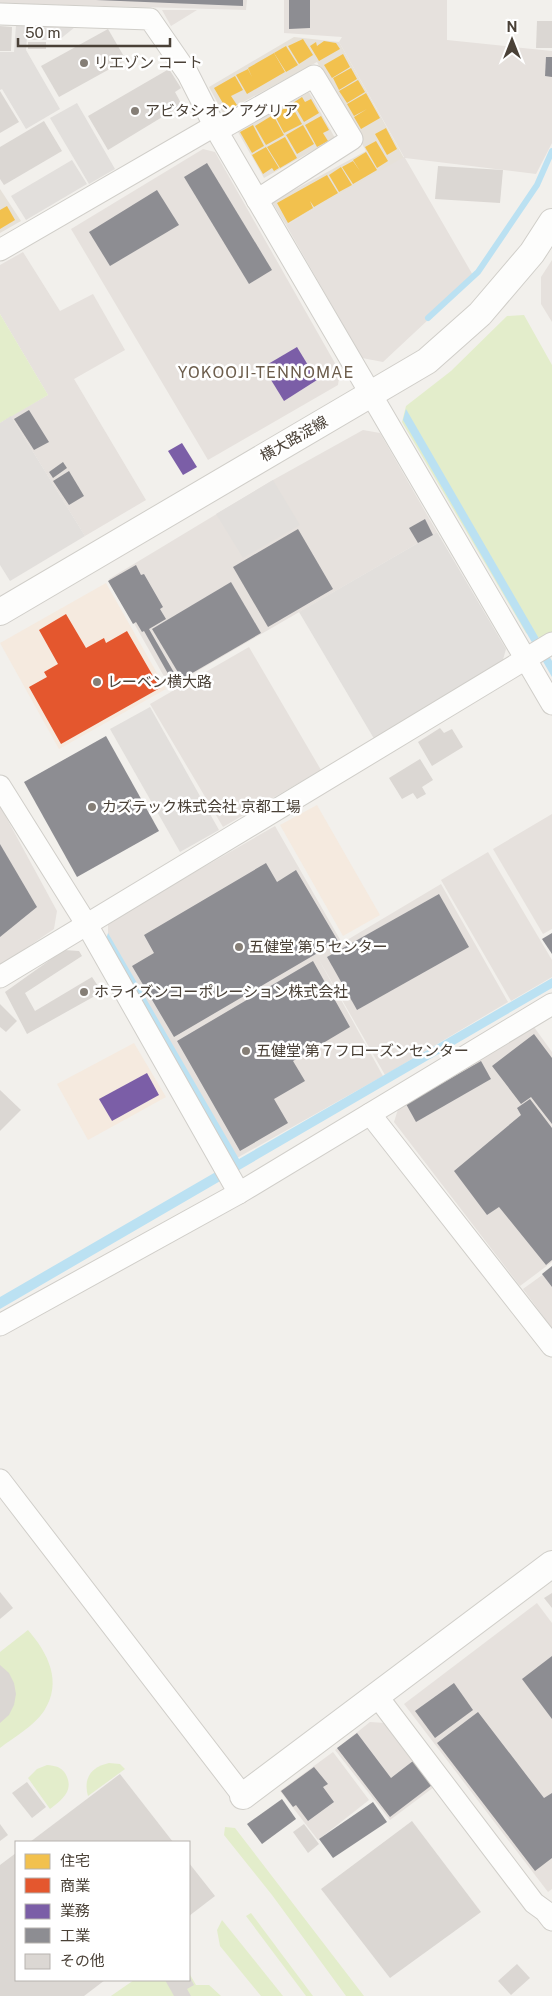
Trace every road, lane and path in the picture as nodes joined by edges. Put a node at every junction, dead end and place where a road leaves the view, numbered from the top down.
1 (0, 14) edge
2 (215, 128) junction
3 (257, 200) junction
4 (552, 222) edge
5 (0, 250) edge
6 (371, 394) junction
7 (0, 612) edge
8 (552, 644) edge
9 (526, 660) junction
10 (552, 704) edge
11 (0, 786) edge
12 (87, 924) junction
13 (0, 977) edge
14 (552, 1004) edge
15 (370, 1114) junction
16 (236, 1190) junction
17 (0, 1325) edge
18 (552, 1346) edge
19 (0, 1480) edge
20 (552, 1564) edge
21 (377, 1696) junction
22 (243, 1796) joint
23 (550, 1912) edge

1 - 2 street
2 - 3 street
2 - 3 street
2 - 5 street
3 - 6 street
4 - 6 street, 横大路淀線
6 - 7 street, 横大路淀線
6 - 9 street
8 - 9 street
9 - 10 street
9 - 12 street
11 - 12 street
12 - 13 street
12 - 16 street
14 - 15 street
15 - 16 street
15 - 18 street
16 - 17 street
19 - 22 street
20 - 21 street
21 - 22 street
21 - 23 street

